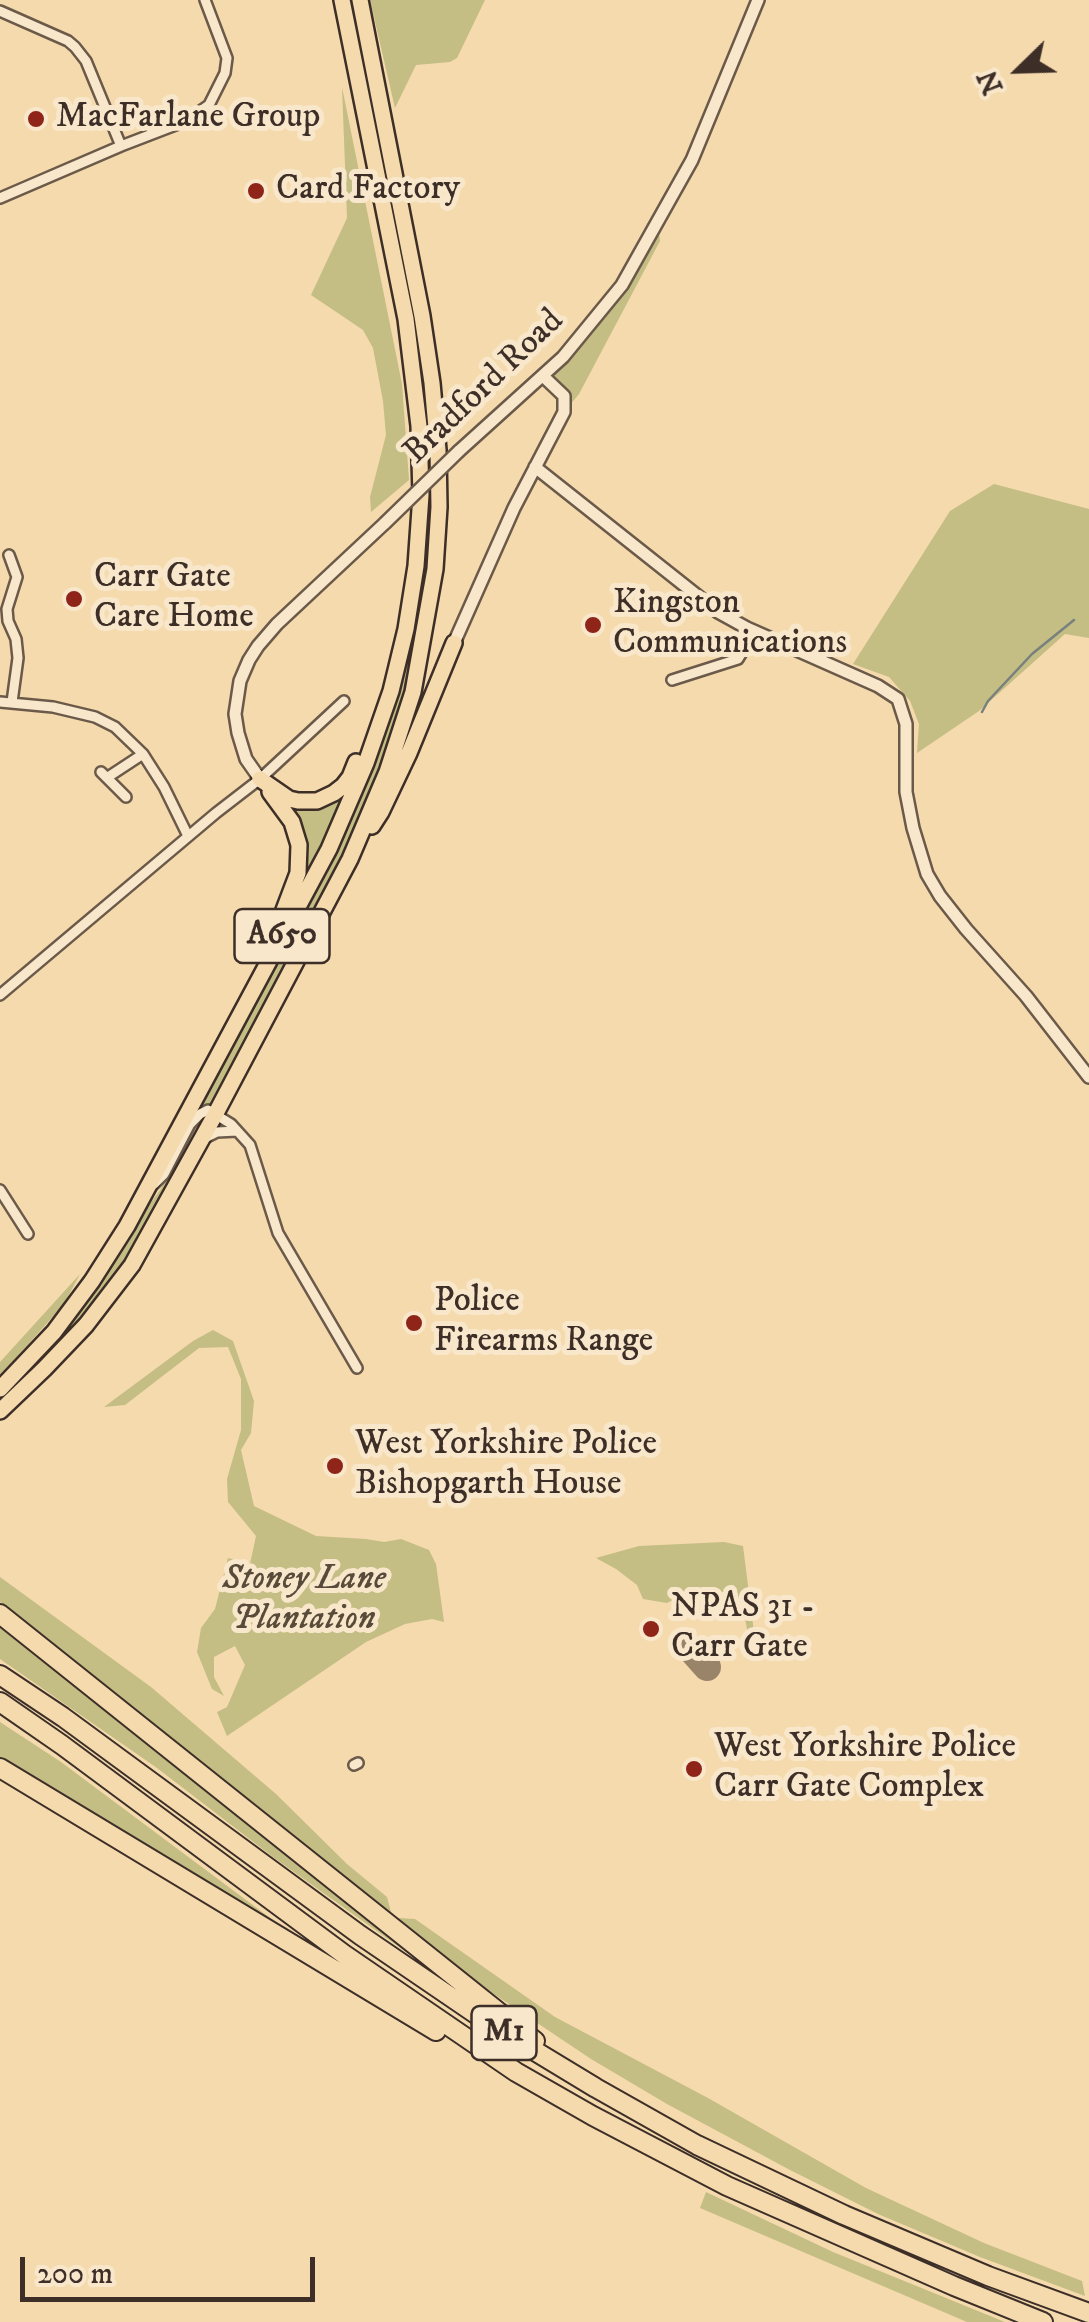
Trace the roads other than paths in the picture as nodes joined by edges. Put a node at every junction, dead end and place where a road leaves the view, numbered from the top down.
1 (205, 0) edge
2 (342, 0) edge
3 (360, 0) edge
4 (758, 0) edge
5 (0, 11) edge
6 (120, 146) junction
7 (0, 198) edge
8 (543, 376) junction
9 (535, 468) junction
10 (10, 555) dead end
11 (416, 566) junction
12 (16, 577) junction
13 (28, 577) dead end
14 (754, 631) junction
15 (454, 643) joint
16 (672, 680) dead end
17 (344, 701) dead end
18 (0, 702) edge
19 (12, 702) junction
20 (143, 754) junction
21 (260, 779) junction
22 (126, 796) dead end
23 (188, 836) junction
24 (350, 859) junction
25 (271, 955) junction
26 (0, 995) edge
27 (1089, 1077) edge
28 (216, 1113) junction
29 (238, 1131) junction
30 (199, 1143) junction
31 (0, 1190) edge
32 (145, 1193) junction
33 (28, 1234) dead end
34 (357, 1368) dead end
35 (0, 1390) edge
36 (0, 1410) edge
37 (0, 1614) edge
38 (0, 1675) edge
39 (0, 1702) edge
40 (0, 1768) edge
41 (516, 2072) junction
42 (596, 2088) junction
43 (1089, 2313) edge
44 (1043, 2322) edge

1 - 6 street
2 - 11 highway, A650
3 - 24 highway, A650
4 - 8 street, Bradford Road
5 - 6 street
6 - 7 street
8 - 9 street
8 - 21 street, Bradford Road, bridge
9 - 14 street
9 - 15 street
10 - 12 street
11 - 21 highway
11 - 25 highway, A650
12 - 13 street
12 - 19 street
14 - 16 street
14 - 27 street
15 - 24 highway
17 - 21 street
18 - 19 street
19 - 20 street
20 - 22 street
20 - 23 street
21 - 23 street
21 - 25 highway
23 - 26 street
24 - 28 highway, A650
25 - 32 highway, A650
28 - 29 street
28 - 30 highway, A650
28 - 32 street
29 - 30 street
29 - 34 street
30 - 36 highway, A650
31 - 33 street
32 - 35 highway, A650
37 - 42 highway
38 - 42 highway, M1
39 - 41 highway, M1
40 - 41 highway
41 - 44 highway, M1
42 - 43 highway, M1

